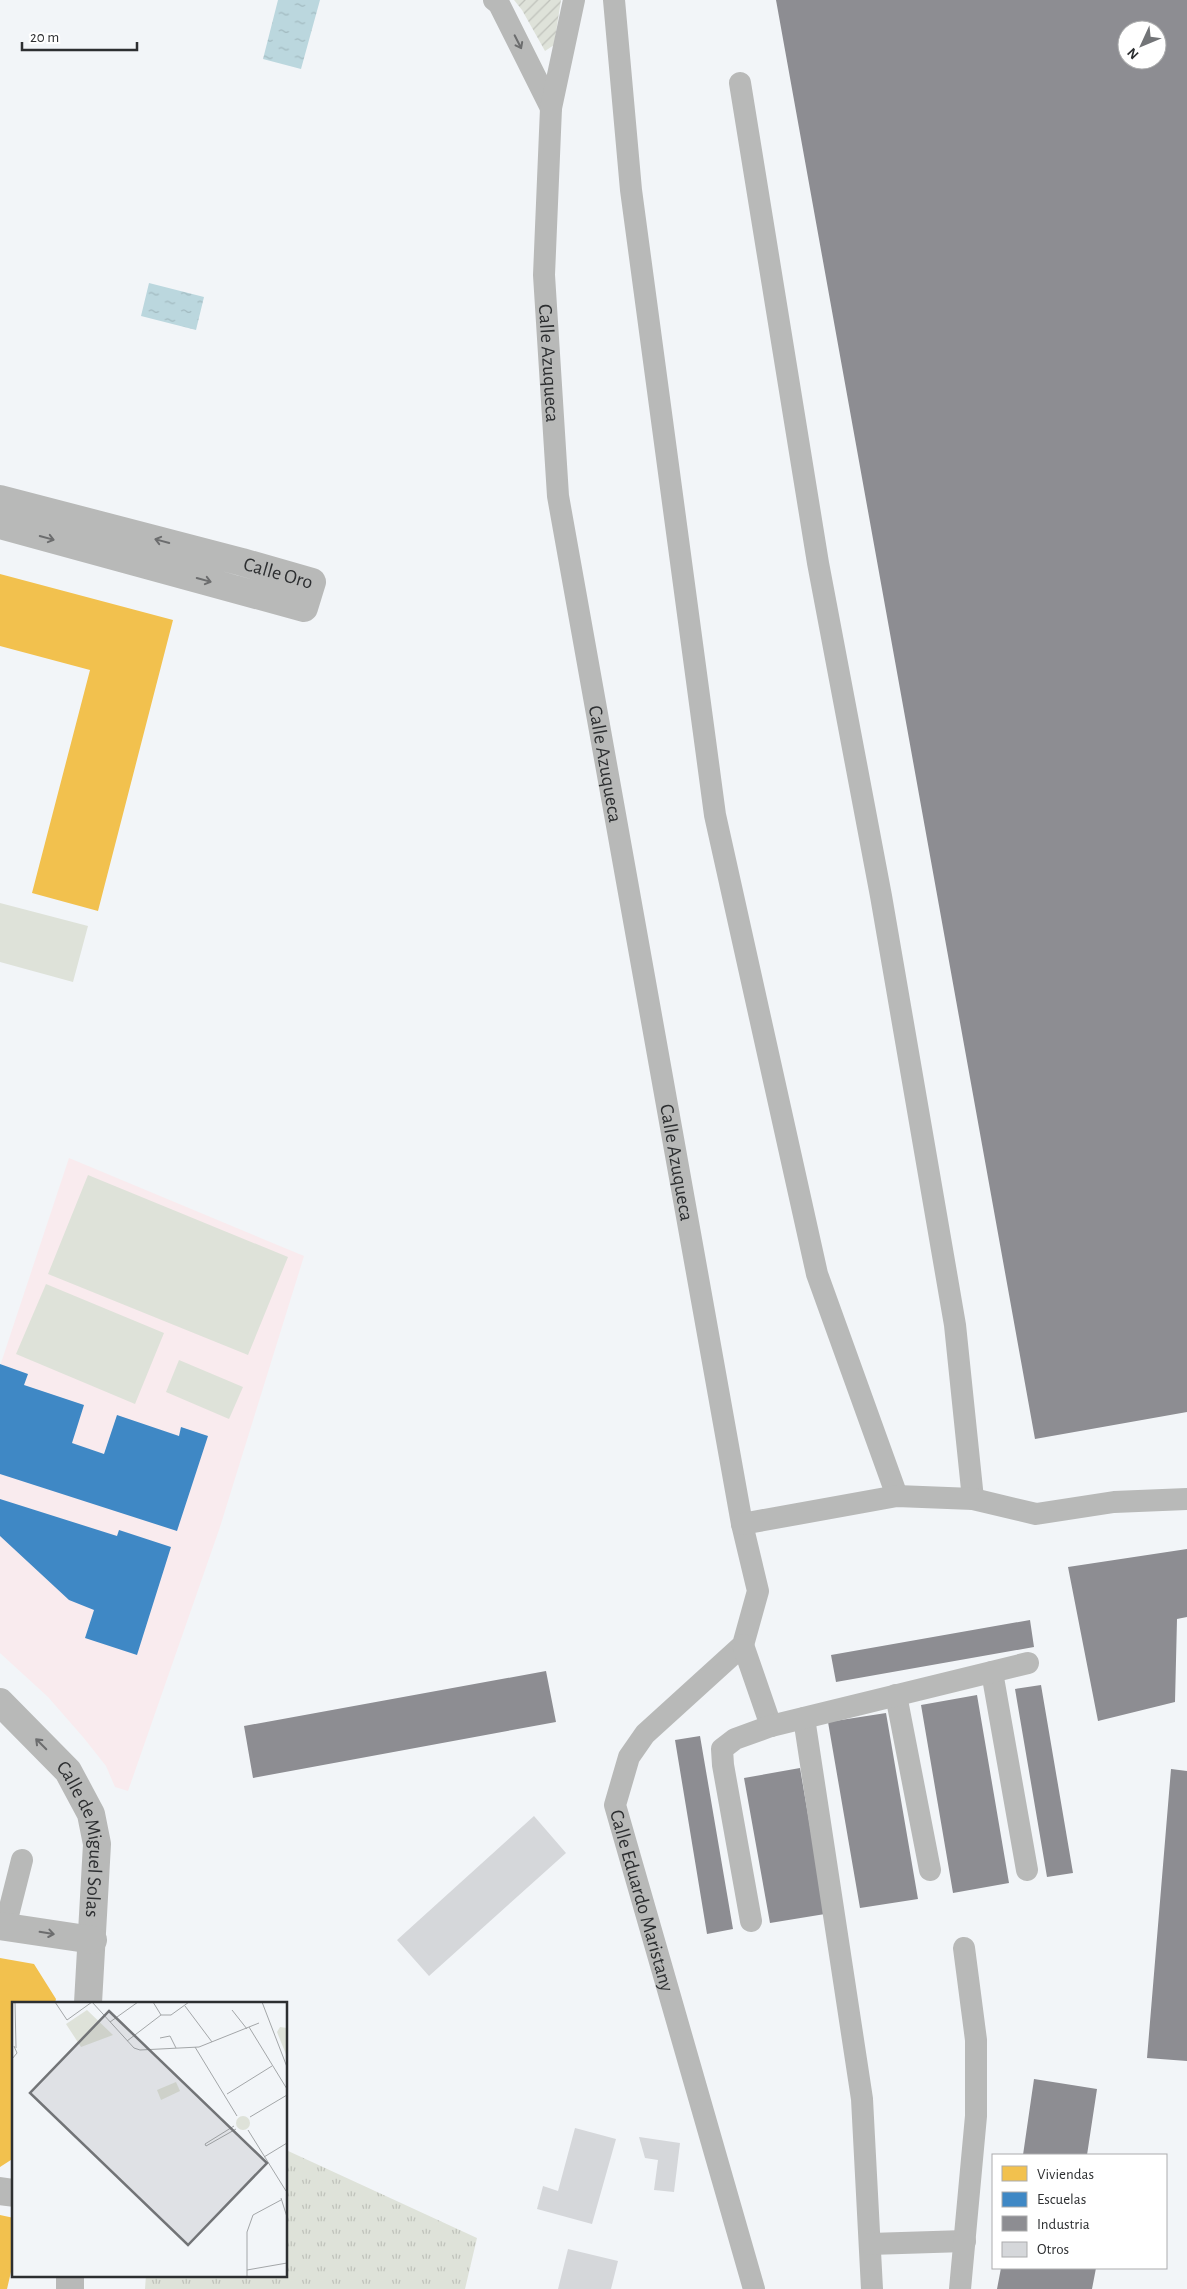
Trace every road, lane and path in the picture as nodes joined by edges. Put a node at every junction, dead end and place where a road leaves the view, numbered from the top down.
1 (494, 0) edge
2 (574, 0) edge
3 (614, 0) edge
4 (740, 83) dead end
5 (551, 108) junction
6 (0, 499) edge
7 (0, 526) edge
8 (897, 1496) junction
9 (973, 1499) junction
10 (1187, 1499) edge
11 (742, 1524) junction
12 (743, 1645) junction
13 (1028, 1663) dead end
14 (992, 1672) junction
15 (896, 1695) junction
16 (0, 1702) edge
17 (804, 1718) junction
18 (771, 1726) junction
19 (22, 1860) dead end
20 (930, 1870) dead end
21 (1027, 1870) dead end
22 (751, 1920) dead end
23 (3, 1927) edge
24 (93, 1940) junction
25 (964, 1948) dead end
26 (88, 2002) edge
27 (965, 2241) junction
28 (870, 2244) junction
29 (70, 2276) edge
30 (70, 2289) edge
31 (754, 2289) edge
32 (872, 2289) edge
33 (960, 2289) edge

1 -> 5 lane
2 - 5 lane, Calle Azuqueca
3 - 8 lane
4 - 9 lane
5 - 11 lane, Calle Azuqueca
7 -> 6 street, Calle Oro
8 - 9 lane
8 - 11 lane
9 - 10 lane
11 - 12 lane
12 - 18 lane
12 - 31 lane, Calle Eduardo Maristany
13 - 14 lane
14 - 15 lane
14 - 21 lane
15 - 17 lane
15 - 20 lane
24 -> 16 street, Calle de Miguel Solas
17 - 18 lane
17 - 28 lane
18 - 22 lane
19 - 23 lane
23 -> 24 street
24 - 26 street, Calle de Miguel Solas
25 - 27 lane
27 - 28 lane
27 - 33 lane
28 - 32 lane
29 - 30 street

